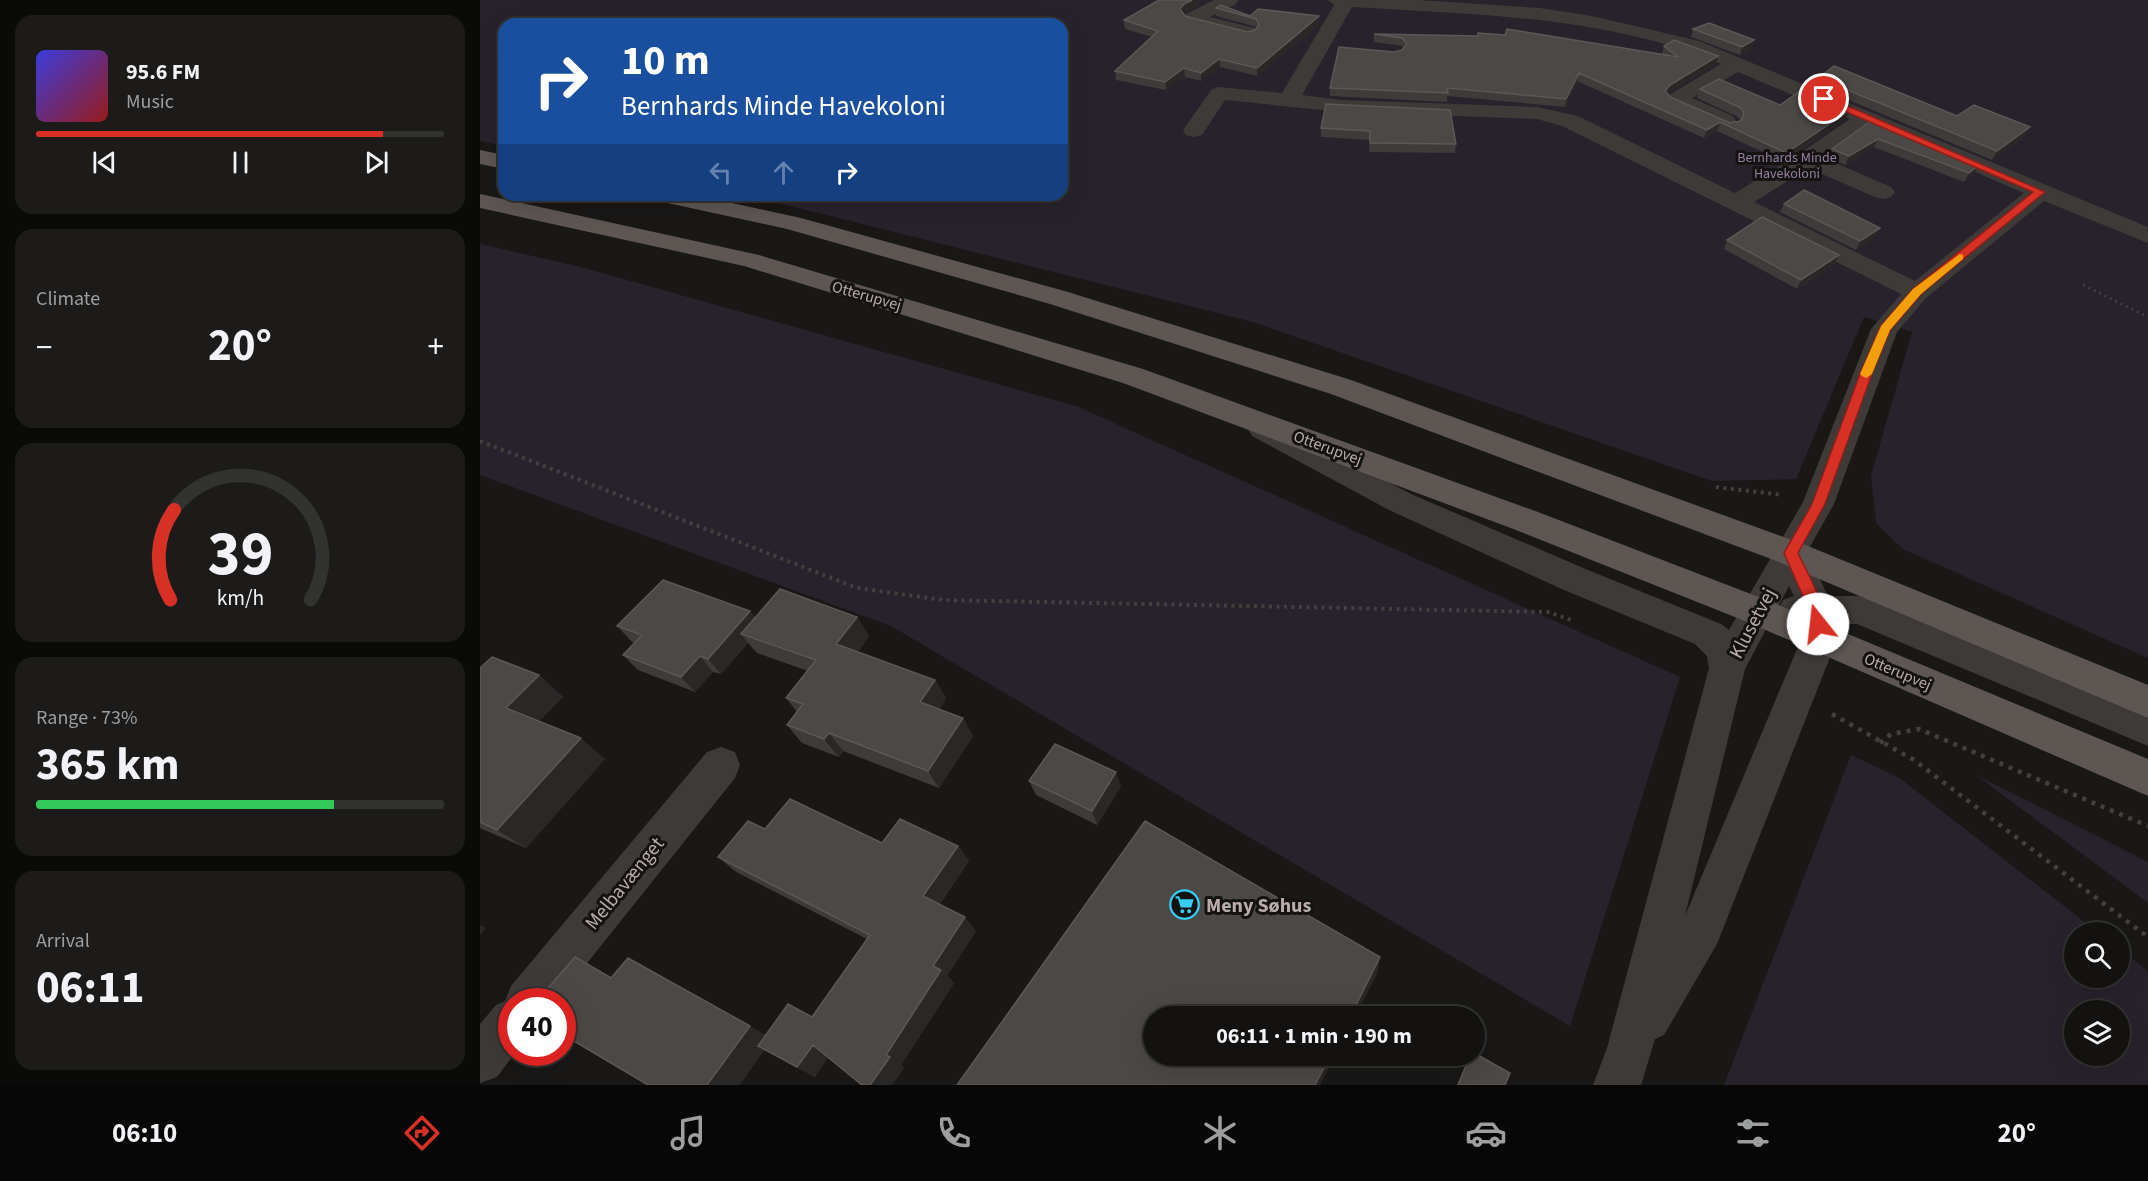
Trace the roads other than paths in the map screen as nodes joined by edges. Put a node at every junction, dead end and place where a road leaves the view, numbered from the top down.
1 (1228, 0) edge
2 (1341, 1) edge
3 (1248, 32) edge
4 (1319, 45) junction
5 (1340, 47) edge
6 (1738, 63) junction
7 (1288, 101) junction
8 (1867, 117) junction
9 (1728, 123) edge
10 (1194, 130) dead end
11 (480, 157) edge
12 (1807, 159) junction
13 (498, 161) edge
14 (1882, 192) dead end
15 (2040, 192) junction
16 (480, 201) edge
17 (690, 201) edge
18 (1737, 202) junction
19 (2148, 236) edge
20 (1917, 292) junction
21 (1219, 406) junction
22 (1791, 553) junction
23 (1757, 610) junction
24 (1818, 624) junction
25 (1727, 668) junction
26 (2148, 702) edge
27 (2148, 729) edge
28 (721, 765) dead end
29 (2148, 778) edge
30 (538, 988) edge
31 (498, 1039) edge
32 (480, 1060) edge
33 (1623, 1067) edge

1 - 3 street
2 - 4 street
2 - 6 street
4 - 5 street
4 - 7 street
6 - 8 street
6 - 9 street
7 - 10 street
7 - 18 street
8 - 12 street
8 - 15 street
11 - 13 main road
12 - 14 street
12 - 18 street
15 - 19 street
15 - 20 street
16 - 21 main road, Otterupvej
17 - 22 main road
18 - 20 street
20 - 22 street
21 - 23 main road, Otterupvej
21 - 25 street
22 - 23 street, Klusetvej
22 - 24 street
22 - 26 main road
23 - 24 street
23 - 25 street, Klusetvej
24 - 27 street
24 - 29 main road, Otterupvej
24 - 33 street, Klusetvej
25 - 33 street, Klusetvej
28 - 30 street, Melbavænget
31 - 32 street

